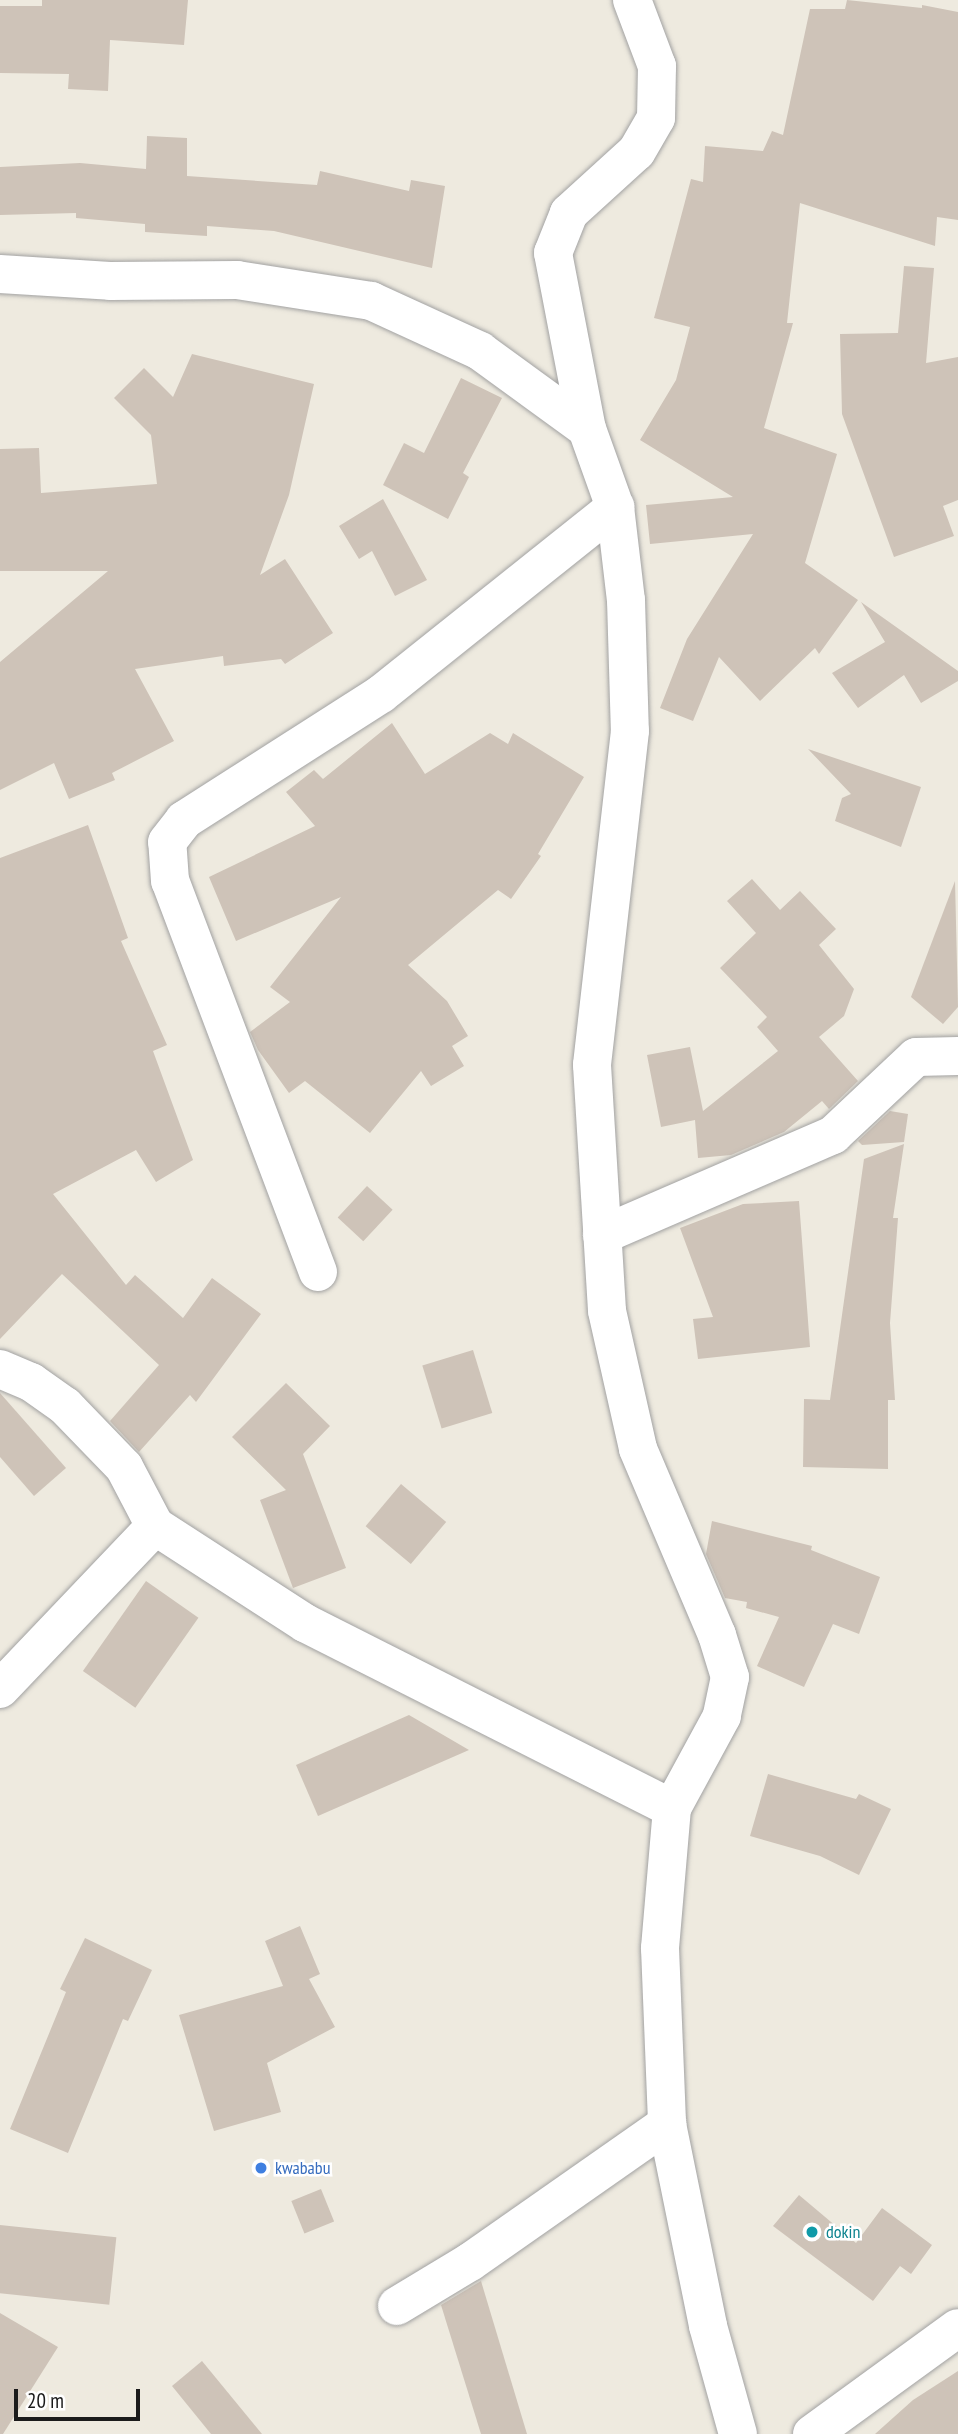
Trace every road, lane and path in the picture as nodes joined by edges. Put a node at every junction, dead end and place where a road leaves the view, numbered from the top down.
1 (632, 0) edge
2 (0, 275) edge
3 (587, 429) junction
4 (615, 507) junction
5 (958, 1056) edge
6 (602, 1236) junction
7 (318, 1272) dead end
8 (0, 1368) edge
9 (155, 1526) junction
10 (0, 1689) edge
11 (672, 1808) junction
12 (667, 2124) junction
13 (397, 2306) dead end
14 (958, 2328) edge
15 (738, 2434) edge
16 (812, 2434) edge

1 - 3 street
2 - 3 street
3 - 4 street
4 - 6 street
4 - 7 street
5 - 6 street
6 - 11 street
8 - 9 street
9 - 10 street
9 - 11 street
11 - 12 street
12 - 13 street
12 - 15 street
14 - 16 street

